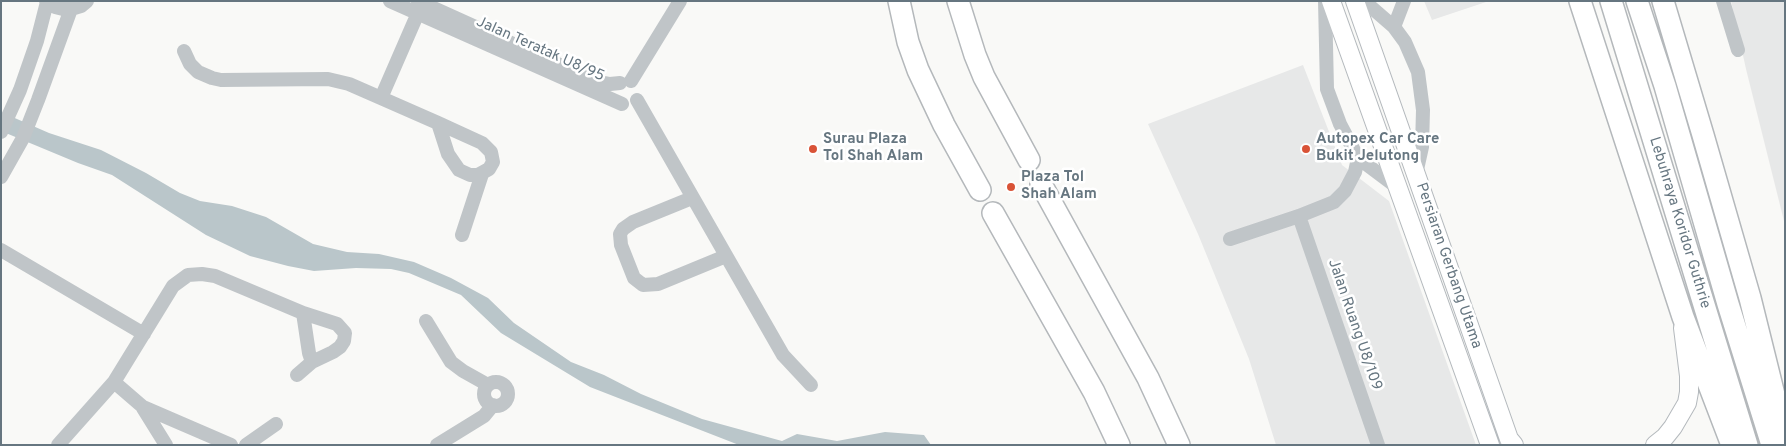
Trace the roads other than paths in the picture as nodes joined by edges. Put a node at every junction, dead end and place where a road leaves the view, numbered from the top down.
1 (87, 1) edge
2 (390, 1) edge
3 (680, 1) edge
4 (898, 1) edge
5 (958, 1) edge
6 (1325, 1) edge
7 (1331, 1) edge
8 (1355, 1) edge
9 (1364, 1) edge
10 (1404, 1) edge
11 (1580, 1) edge
12 (1611, 1) edge
13 (1636, 1) edge
14 (1663, 1) edge
15 (1723, 1) edge
16 (47, 2) edge
17 (420, 6) edge
18 (72, 9) junction
19 (1394, 27) junction
20 (1738, 50) dead end
21 (184, 51) dead end
22 (626, 82) junction
23 (381, 98) junction
24 (637, 100) junction
25 (622, 104) junction
26 (438, 123) junction
27 (1, 132) edge
28 (1358, 158) junction
29 (1029, 160) dead end
30 (482, 174) junction
31 (1416, 174) junction
32 (1, 177) edge
33 (1042, 184) dead end
34 (1398, 188) junction
35 (980, 190) dead end
36 (692, 198) junction
37 (993, 213) dead end
38 (1299, 216) junction
39 (462, 235) dead end
40 (1230, 239) dead end
41 (1, 250) edge
42 (726, 256) junction
43 (303, 314) junction
44 (1682, 317) junction
45 (426, 321) dead end
46 (144, 334) junction
47 (312, 362) junction
48 (297, 375) dead end
49 (114, 382) junction
50 (488, 385) junction
51 (812, 385) dead end
52 (493, 405) junction
53 (143, 407) junction
54 (276, 424) dead end
55 (1785, 439) edge
56 (58, 445) edge
57 (166, 445) edge
58 (230, 445) edge
59 (246, 445) edge
60 (437, 445) edge
61 (1119, 445) edge
62 (1180, 445) edge
63 (1378, 445) edge
64 (1490, 445) edge
65 (1514, 445) edge
66 (1655, 445) edge
67 (1732, 445) edge
68 (1748, 445) edge
69 (1772, 445) edge

1 - 18 street
2 - 17 street, Jalan Teratak U8/95
3 - 22 street
4 - 35 highway
5 - 29 highway
6 - 28 street
7 - 34 main road, Persiaran Gerbang Utama
8 - 31 main road, Persiaran Gerbang Utama
9 - 19 street
10 - 19 street
11 - 44 highway
12 - 68 highway, Lebuhraya Koridor Guthrie
13 - 69 highway, Lebuhraya Koridor Guthrie
14 - 55 highway
15 - 20 street
16 - 18 street
16 - 27 street
17 - 22 street, Jalan Teratak U8/95
17 - 23 street
17 - 25 street, Jalan Teratak U8/95
18 - 32 street
19 - 31 street
21 - 23 street
22 - 24 street
22 - 25 street
23 - 26 street
24 - 25 street
24 - 36 street
26 - 30 street
26 - 30 street
28 - 34 street
28 - 38 street
30 - 39 street
31 - 65 main road, Persiaran Gerbang Utama
33 - 62 highway
34 - 64 main road, Persiaran Gerbang Utama
36 - 42 street
36 - 42 street
37 - 61 highway
38 - 40 street
38 - 63 street, Jalan Ruang U8/109
41 - 46 street
42 - 51 street
43 - 46 street
43 - 47 street
43 - 47 street
44 - 66 main road
44 - 67 highway
45 - 50 street
46 - 49 street
47 - 48 street
49 - 53 street
49 - 56 street
50 - 52 street
50 - 52 street
52 - 60 street
53 - 57 street
53 - 58 street
54 - 59 street

